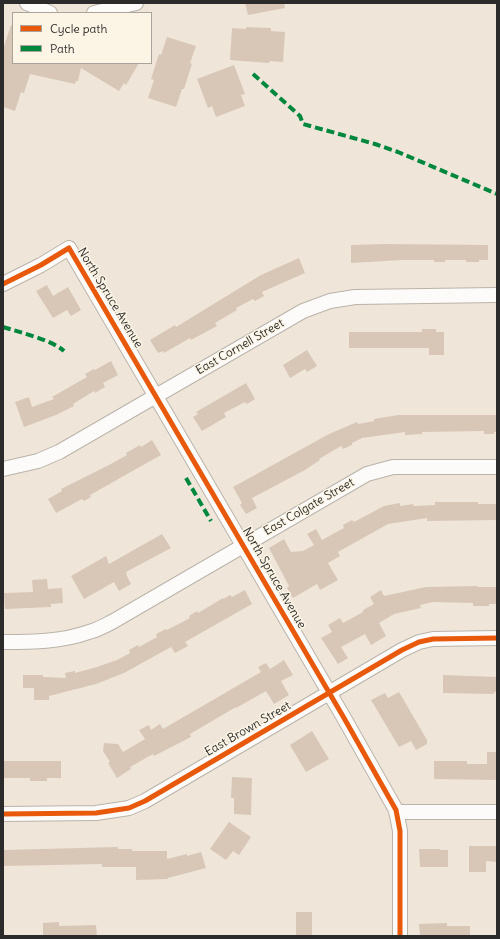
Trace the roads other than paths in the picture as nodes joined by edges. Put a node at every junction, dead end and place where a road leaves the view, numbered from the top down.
1 (28, 3) edge
2 (136, 3) edge
3 (48, 12) edge
4 (98, 12) edge
5 (3, 284) edge
6 (497, 295) edge
7 (156, 396) junction
8 (497, 467) edge
9 (3, 469) edge
10 (243, 545) junction
11 (497, 638) edge
12 (3, 642) edge
13 (329, 693) junction
14 (396, 812) junction
15 (497, 812) edge
16 (3, 814) edge
17 (400, 936) edge

1 - 3 street
2 - 4 street
5 - 7 street, North Spruce Avenue
6 - 7 street, East Cornell Street
7 - 9 street, East Cornell Street
7 - 10 street, North Spruce Avenue
8 - 10 street, East Colgate Street
10 - 12 street, East Colgate Street
10 - 13 street, North Spruce Avenue
11 - 13 street, East Brown Street
13 - 14 street, North Spruce Avenue
13 - 16 street, East Brown Street
14 - 15 street
14 - 17 street, North Spruce Avenue

